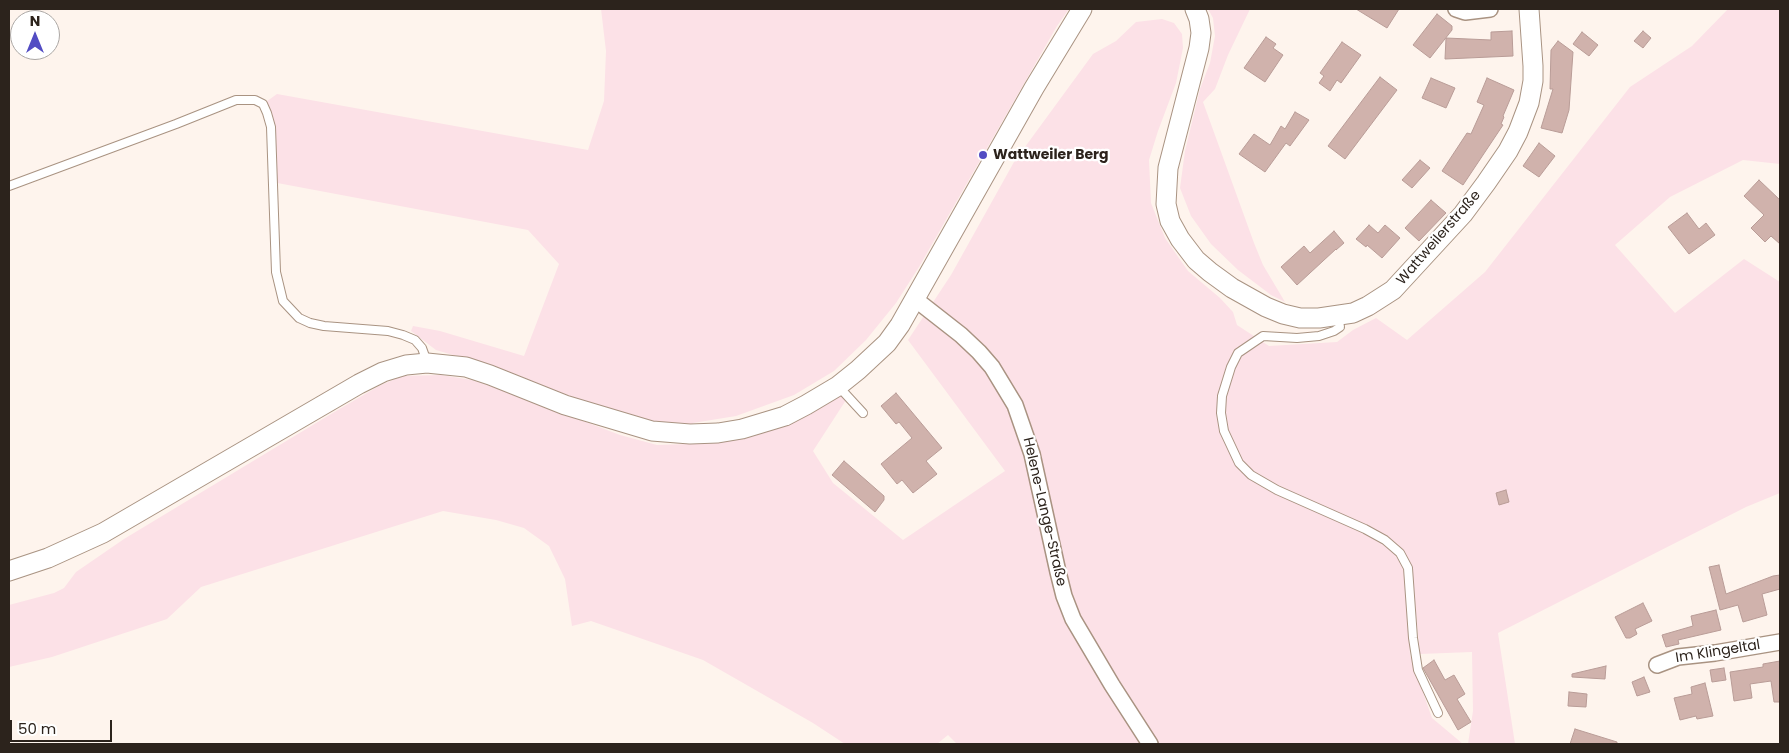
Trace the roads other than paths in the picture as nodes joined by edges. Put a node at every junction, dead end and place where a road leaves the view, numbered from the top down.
1 (1082, 9) edge
2 (1195, 9) edge
3 (1456, 9) edge
4 (1490, 9) edge
5 (1530, 9) edge
6 (9, 186) edge
7 (915, 299) junction
8 (1338, 316) junction
9 (427, 363) junction
10 (838, 386) junction
11 (863, 413) dead end
12 (9, 571) edge
13 (1780, 642) edge
14 (1657, 665) dead end
15 (1438, 713) dead end
16 (1150, 744) edge

1 - 7 street
2 - 8 street, Wattweilerstraße
3 - 4 street
5 - 8 street, Wattweilerstraße
6 - 9 lane
7 - 10 street
7 - 16 street, Helene-Lange-Straße
8 - 15 lane
9 - 10 street
9 - 12 street
10 - 11 lane
13 - 14 street, Im Klingeltal

